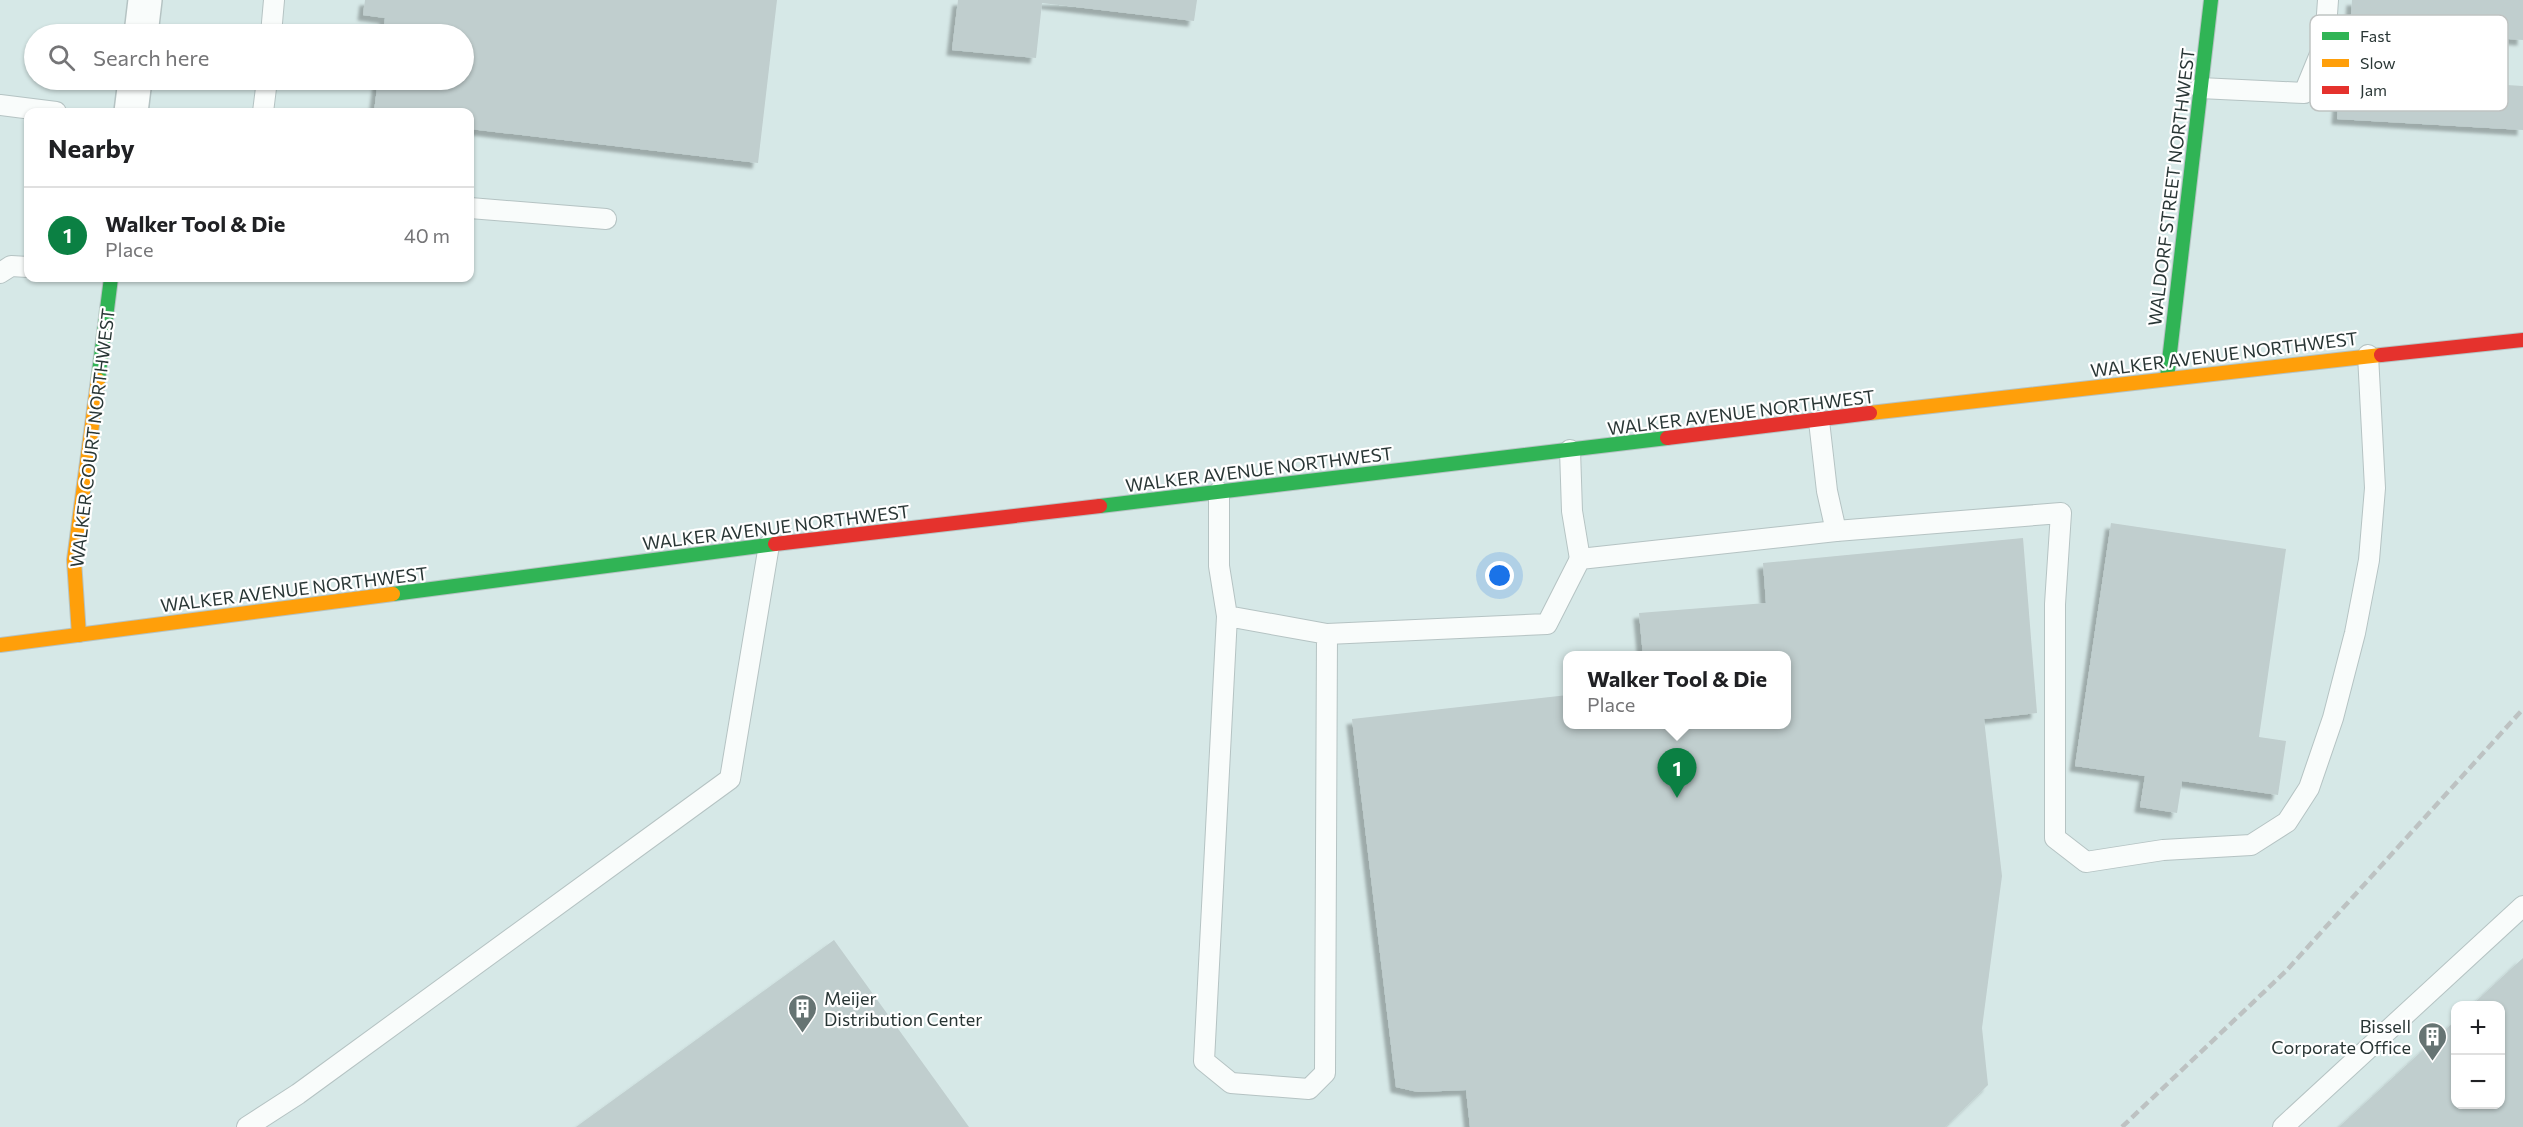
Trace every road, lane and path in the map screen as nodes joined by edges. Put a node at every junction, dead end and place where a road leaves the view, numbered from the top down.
1 (145, 0) edge
2 (274, 0) edge
3 (2211, 0) edge
4 (2328, 0) edge
5 (2327, 15) edge
6 (142, 24) edge
7 (272, 24) edge
8 (2310, 78) edge
9 (2200, 88) junction
10 (134, 90) edge
11 (266, 90) edge
12 (0, 105) edge
13 (24, 108) edge
14 (132, 108) edge
15 (264, 108) edge
16 (474, 208) edge
17 (606, 219) dead end
18 (110, 282) edge
19 (2523, 340) edge
20 (2368, 355) junction
21 (2167, 378) junction
22 (1819, 421) junction
23 (1570, 450) junction
24 (1219, 492) junction
25 (1836, 531) junction
26 (769, 545) junction
27 (1580, 559) junction
28 (1227, 616) junction
29 (1327, 634) junction
30 (79, 635) junction
31 (0, 645) edge
32 (2523, 906) edge
33 (247, 1127) edge
34 (2283, 1127) edge

1 - 6 street
2 - 7 lane
3 - 9 main road, WALDORF STREET NORTHWEST
4 - 5 lane
8 - 9 lane
9 - 21 main road, WALDORF STREET NORTHWEST
10 - 14 street
11 - 15 lane
12 - 13 lane
16 - 17 lane
18 - 30 main road, WALKER COURT NORTHWEST
19 - 20 main road, WALKER AVENUE NORTHWEST
20 - 21 main road, WALKER AVENUE NORTHWEST
20 - 25 lane
21 - 22 main road, WALKER AVENUE NORTHWEST
22 - 23 main road, WALKER AVENUE NORTHWEST
22 - 25 lane
23 - 24 main road, WALKER AVENUE NORTHWEST
23 - 27 lane
24 - 26 main road, WALKER AVENUE NORTHWEST
24 - 28 lane
25 - 27 lane
26 - 30 main road, WALKER AVENUE NORTHWEST
26 - 33 lane
27 - 29 lane
28 - 29 lane
28 - 29 lane
30 - 31 main road, WALKER AVENUE NORTHWEST
32 - 34 lane

